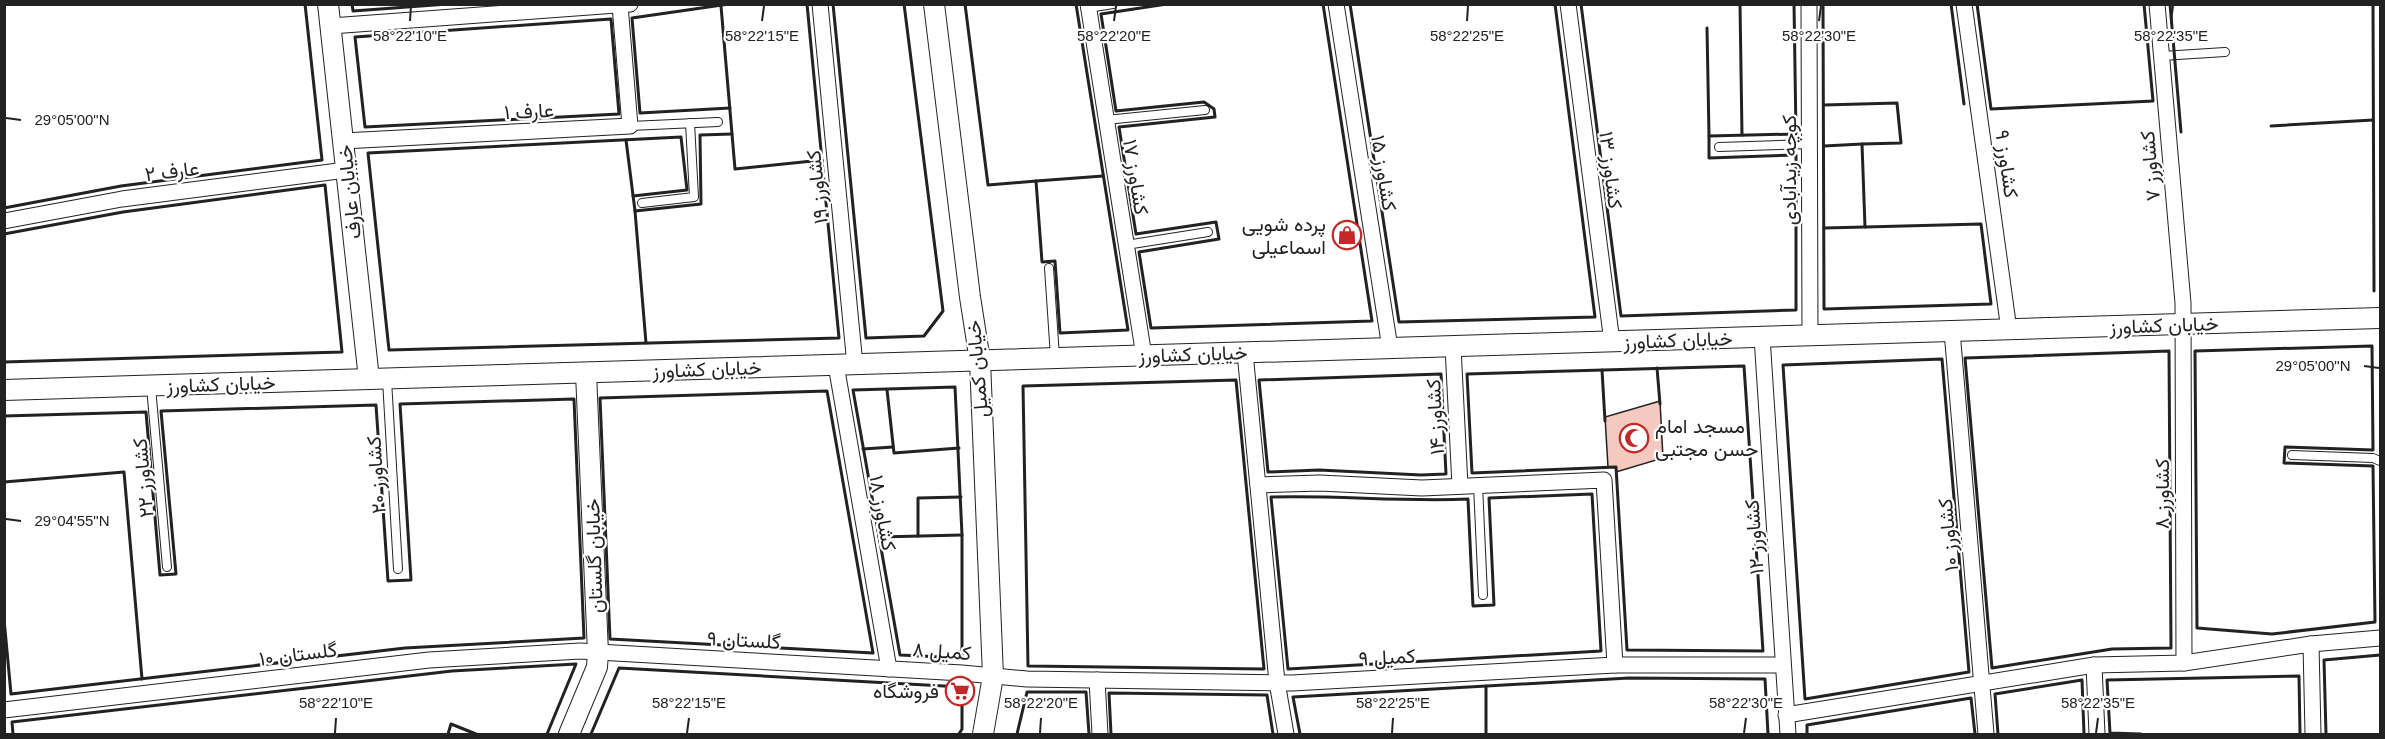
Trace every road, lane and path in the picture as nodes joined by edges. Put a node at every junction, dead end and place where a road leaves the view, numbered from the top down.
1 (328, 4) edge
2 (630, 4) edge
3 (820, 4) edge
4 (934, 4) edge
5 (1113, 4) edge
6 (1336, 4) edge
7 (1568, 4) edge
8 (1809, 4) edge
9 (1964, 4) edge
10 (2157, 4) edge
11 (620, 5) edge
12 (1088, 6) edge
13 (331, 26) junction
14 (2225, 52) dead end
15 (2162, 56) junction
16 (1205, 110) dead end
17 (1106, 120) junction
18 (718, 122) dead end
19 (690, 123) junction
20 (630, 126) junction
21 (343, 141) junction
22 (1810, 144) junction
23 (1719, 147) dead end
24 (346, 170) junction
25 (642, 203) dead end
26 (4, 220) edge
27 (1208, 232) dead end
28 (1126, 245) junction
29 (1049, 268) dead end
30 (2380, 318) edge
31 (2182, 324) junction
32 (2009, 330) junction
33 (1952, 331) junction
34 (1810, 336) junction
35 (1762, 337) junction
36 (1612, 342) junction
37 (1453, 346) junction
38 (1390, 348) junction
39 (1245, 353) junction
40 (1144, 356) junction
41 (1055, 358) junction
42 (980, 361) junction
43 (845, 365) junction
44 (586, 373) junction
45 (378, 379) junction
46 (151, 386) junction
47 (4, 390) edge
48 (2292, 455) dead end
49 (2380, 461) edge
50 (1258, 485) junction
51 (1478, 485) junction
52 (1460, 486) junction
53 (167, 567) dead end
54 (398, 569) dead end
55 (1483, 595) dead end
56 (2380, 638) edge
57 (2310, 644) junction
58 (598, 652) junction
59 (2184, 663) junction
60 (2094, 664) junction
61 (1615, 665) junction
62 (1783, 665) junction
63 (889, 669) junction
64 (993, 676) junction
65 (1097, 680) junction
66 (1277, 682) junction
67 (1982, 683) junction
68 (4, 710) edge
69 (1786, 715) junction
70 (569, 735) edge
71 (983, 735) edge
72 (1100, 735) edge
73 (1286, 735) edge
74 (1788, 735) edge
75 (1986, 735) edge
76 (2097, 735) edge
77 (2313, 735) edge

1 - 13 street, خیابان عارف
2 - 11 street
3 - 43 street, کشاورز ۱۹
4 - 42 street, خیابان کمیل
5 - 12 lane
6 - 38 street, کشاورز ۱۵
7 - 36 street, کشاورز ۱۳
8 - 22 street, کوچه زیدآبادی
9 - 32 street, کشاورز ۹
10 - 15 street, کشاورز ۷
11 - 13 street
11 - 20 street
12 - 17 street, کشاورز ۱۷
13 - 21 street, خیابان عارف
14 - 15 lane
15 - 31 street, کشاورز ۷
16 - 17 lane
17 - 28 street, کشاورز ۱۷
18 - 19 lane, عارف ۱
19 - 20 lane, عارف ۱
19 - 25 lane
20 - 21 street, عارف ۱
21 - 24 street, خیابان عارف
22 - 23 lane
22 - 34 street, کوچه زیدآبادی
24 - 26 street, عارف ۲
24 - 45 street, خیابان عارف
27 - 28 lane
28 - 40 street, کشاورز ۱۷
29 - 41 lane
30 - 31 street, خیابان کشاورز
31 - 32 street, خیابان کشاورز
31 - 59 street, کشاورز ۸
32 - 33 street, خیابان کشاورز
33 - 34 street, خیابان کشاورز
33 - 67 street, کشاورز ۱۰
34 - 35 street, خیابان کشاورز
35 - 36 street, خیابان کشاورز
35 - 62 street, کشاورز ۱۲
36 - 37 street, خیابان کشاورز
37 - 38 street, خیابان کشاورز
37 - 52 street, کشاورز ۱۴
38 - 39 street, خیابان کشاورز
39 - 40 street, خیابان کشاورز
39 - 50 street
40 - 41 street, خیابان کشاورز
41 - 42 street, خیابان کشاورز
42 - 43 street, خیابان کشاورز
42 - 64 street, خیابان کمیل
43 - 44 street, خیابان کشاورز
43 - 63 street, کشاورز ۱۸
44 - 45 street, خیابان کشاورز
44 - 58 street, خیابان گلستان
45 - 46 street, خیابان کشاورز
45 - 54 lane, کشاورز ۲۰
46 - 47 street, خیابان کشاورز
46 - 53 lane, کشاورز ۲۲
48 - 49 lane
50 - 52 street
50 - 66 street
51 - 52 street
51 - 55 lane
51 - 61 street
56 - 57 street
57 - 59 street
57 - 77 street
58 - 63 street, گلستان ۹
58 - 68 street, گلستان ۱۰
58 - 70 street, خیابان گلستان
59 - 60 street
60 - 67 street
60 - 76 street
61 - 62 street, کمیل ۹
61 - 66 street, کمیل ۹
62 - 69 street, کشاورز ۱۲
63 - 64 street, کمیل ۸
64 - 65 street, کمیل ۹
64 - 71 street, خیابان کمیل
65 - 66 street, کمیل ۹
65 - 72 street
66 - 73 street
67 - 69 street
67 - 75 street, کشاورز ۱۰
69 - 74 street, کشاورز ۱۲

